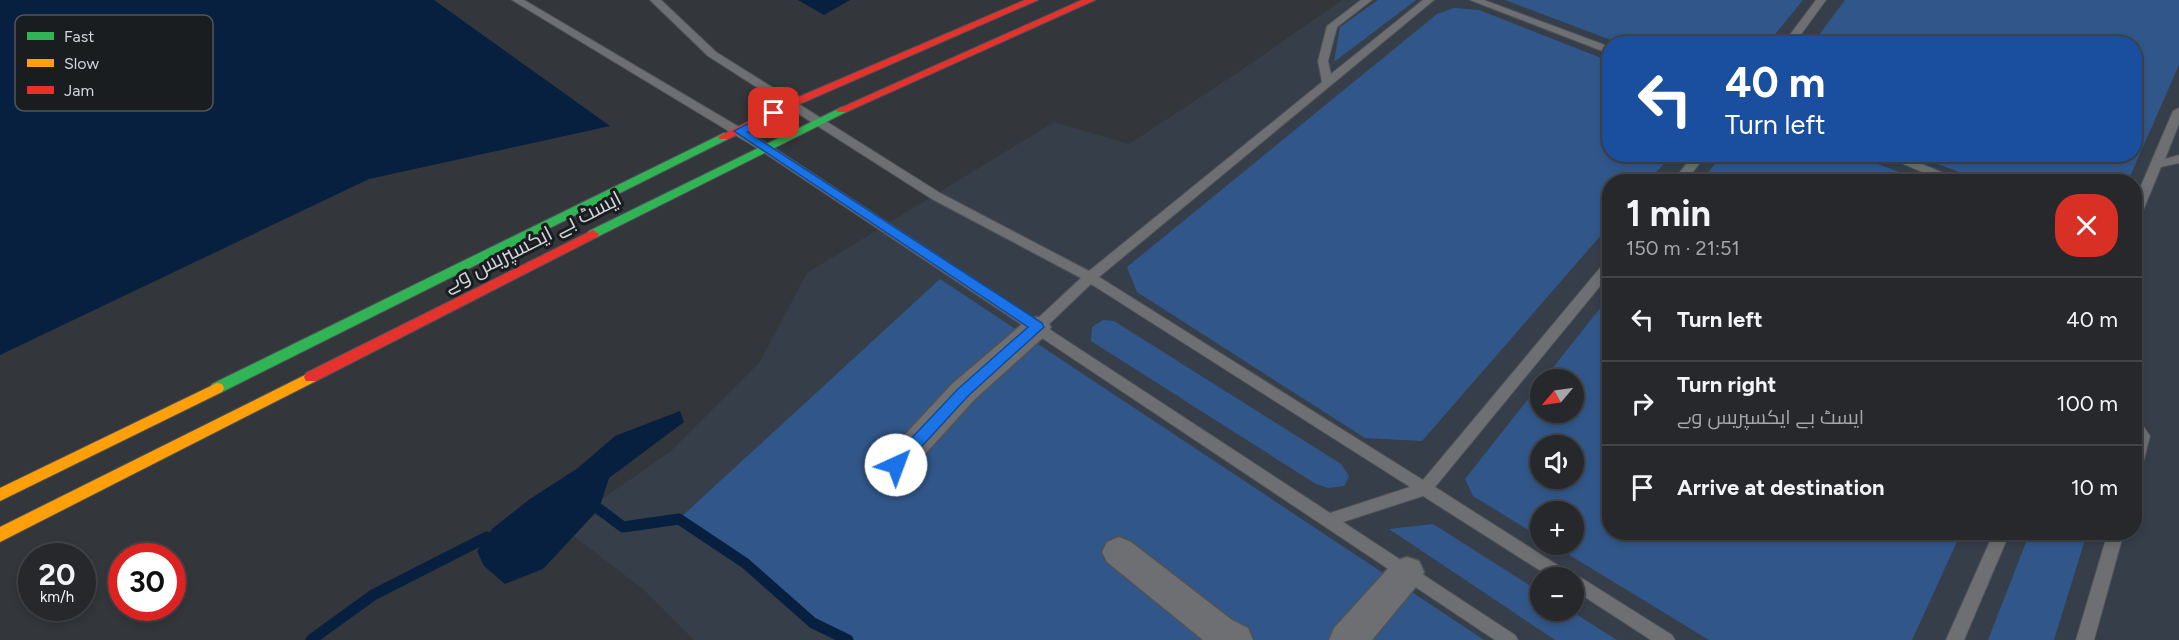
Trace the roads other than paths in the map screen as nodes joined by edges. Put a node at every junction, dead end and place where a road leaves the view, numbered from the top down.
1 (517, 0) edge
2 (655, 0) edge
3 (1034, 0) edge
4 (1090, 0) edge
5 (1368, 0) edge
6 (1429, 0) edge
7 (1475, 0) edge
8 (1821, 0) edge
9 (1794, 36) edge
10 (1602, 48) edge
11 (1328, 83) junction
12 (791, 104) junction
13 (2179, 111) edge
14 (817, 121) junction
15 (739, 131) junction
16 (765, 147) junction
17 (2179, 159) edge
18 (1694, 162) edge
19 (1907, 162) edge
20 (2157, 164) junction
21 (1685, 174) edge
22 (1938, 174) edge
23 (2142, 199) edge
24 (1602, 275) edge
25 (1090, 278) junction
26 (1037, 327) junction
27 (896, 465) dead end
28 (1425, 489) junction
29 (0, 495) edge
30 (1329, 520) junction
31 (0, 535) edge
32 (1999, 540) edge
33 (2114, 540) edge
34 (1119, 552) dead end
35 (1549, 567) edge
36 (1407, 572) junction
37 (1584, 588) edge
38 (1234, 640) edge
39 (1347, 640) edge
40 (1509, 640) edge
41 (1666, 640) edge
42 (1955, 640) edge
43 (2085, 640) edge

1 - 15 lane
2 - 12 lane
3 - 12 main road, ایسٹ بے ایکسپریس وے
4 - 14 main road, ایسٹ بے ایکسپریس وے
5 - 11 lane
6 - 11 lane
7 - 10 lane
8 - 9 lane
11 - 25 lane
12 - 14 lane
12 - 15 main road, ایسٹ بے ایکسپریس وے
13 - 20 lane
14 - 16 main road, ایسٹ بے ایکسپریس وے
14 - 25 lane
15 - 16 lane
15 - 29 main road, ایسٹ بے ایکسپریس وے
16 - 26 lane
16 - 31 main road, ایسٹ بے ایکسپریس وے
17 - 20 lane
18 - 21 lane
19 - 22 lane
20 - 23 lane
24 - 28 lane
25 - 26 lane
25 - 28 lane
26 - 27 street
26 - 30 lane
28 - 30 lane
28 - 35 lane
30 - 36 lane
32 - 42 lane
33 - 43 lane
34 - 38 street
36 - 39 street
36 - 40 lane
37 - 41 lane

